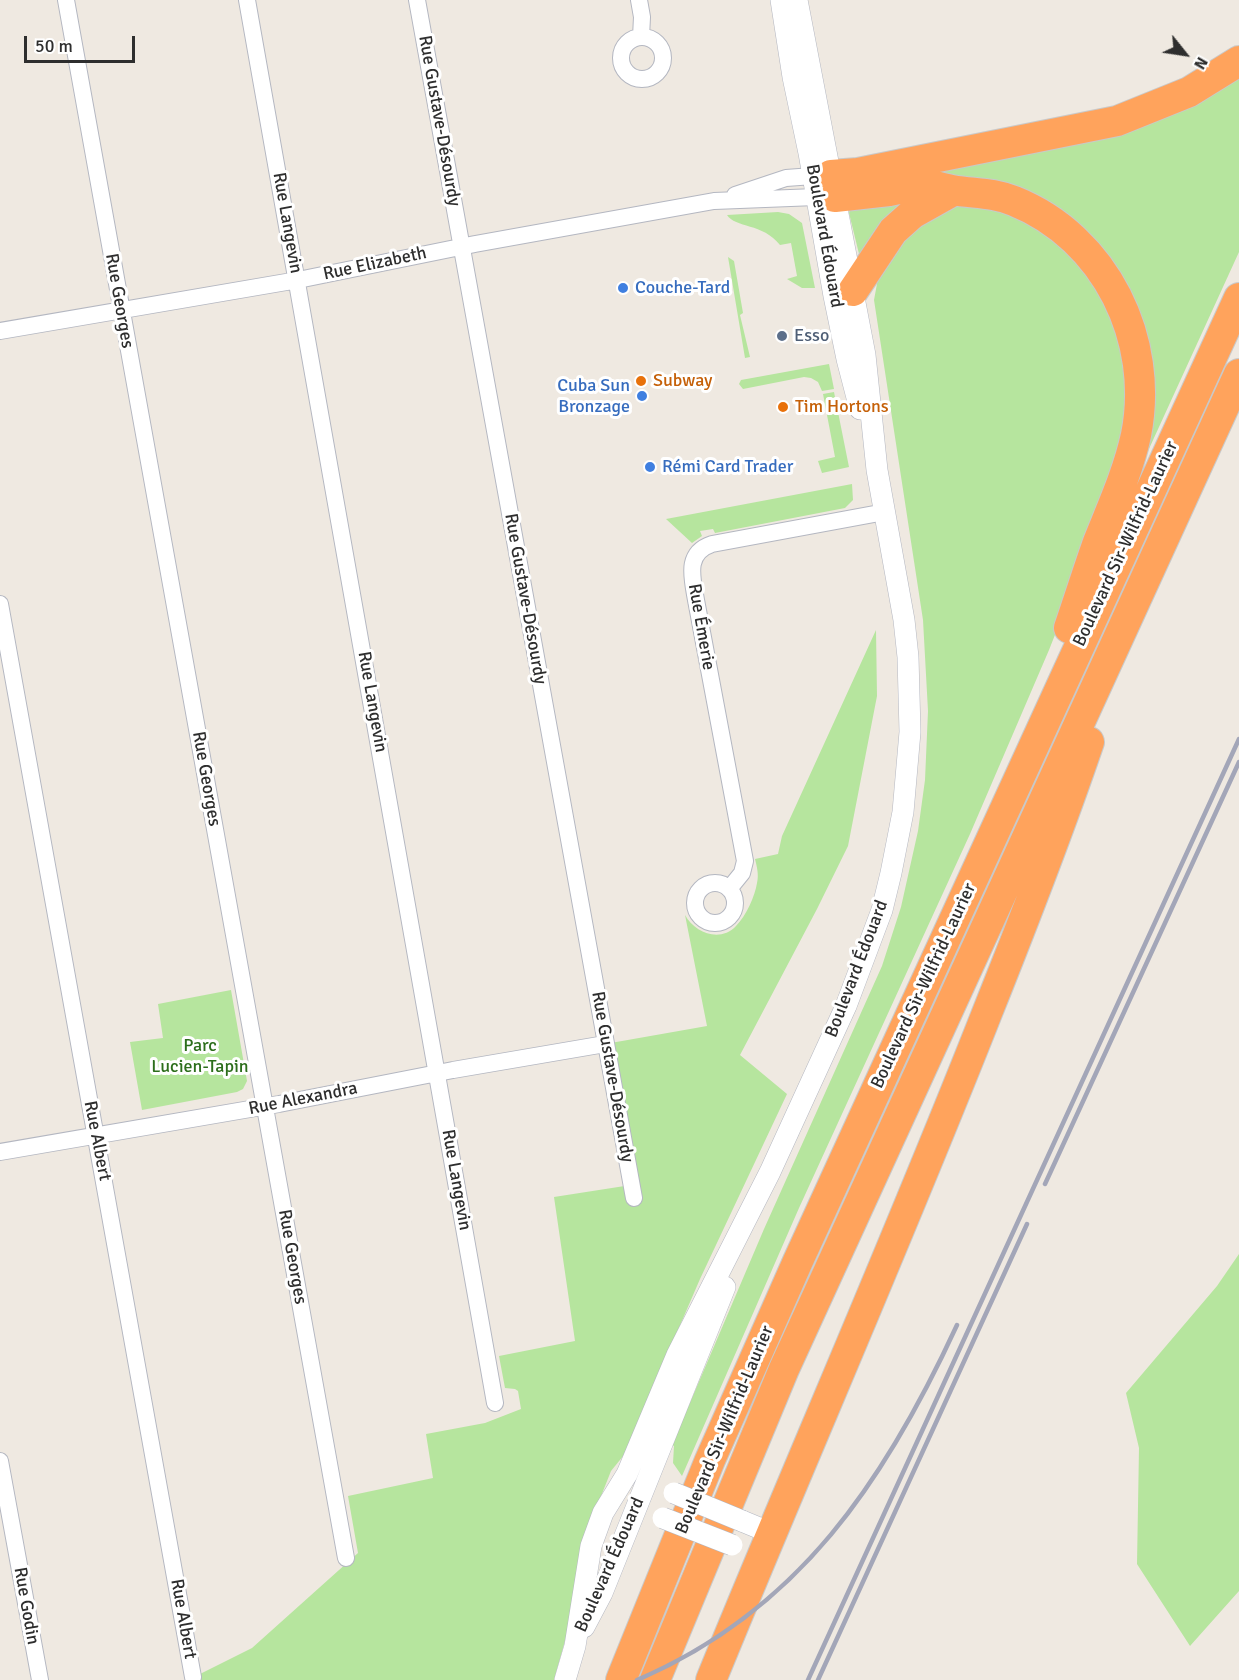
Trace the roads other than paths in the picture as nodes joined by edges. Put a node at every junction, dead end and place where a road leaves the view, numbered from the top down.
1 (66, 0) edge
2 (247, 0) edge
3 (417, 0) edge
4 (639, 0) edge
5 (781, 0) edge
6 (796, 0) edge
7 (641, 37) dead end
8 (1239, 62) edge
9 (824, 186) junction
10 (953, 190) junction
11 (462, 247) junction
12 (298, 280) junction
13 (853, 291) junction
14 (1239, 298) edge
15 (120, 311) junction
16 (0, 331) edge
17 (1239, 374) edge
18 (877, 470) junction
19 (885, 512) junction
20 (1143, 583) junction
21 (0, 604) edge
22 (1015, 787) junction
23 (729, 889) dead end
24 (605, 1044) junction
25 (437, 1073) junction
26 (265, 1106) junction
27 (96, 1134) junction
28 (0, 1152) edge
29 (770, 1172) junction
30 (634, 1197) dead end
31 (495, 1403) dead end
32 (0, 1461) edge
33 (627, 1474) junction
34 (647, 1481) junction
35 (613, 1498) junction
36 (636, 1507) junction
37 (766, 1545) junction
38 (346, 1558) dead end
39 (575, 1646) junction
40 (194, 1677) dead end
41 (40, 1680) edge
42 (565, 1680) edge
43 (621, 1680) edge
44 (655, 1680) edge
45 (711, 1680) edge

1 - 15 street, Rue Georges
2 - 12 street, Rue Langevin
3 - 11 street, Rue Gustave-Désourdy
4 - 7 street
5 - 9 street, Boulevard Édouard
6 - 9 street, Boulevard Édouard
8 - 9 highway
9 - 10 highway
9 - 11 street, Rue Elizabeth
9 - 13 street, Boulevard Édouard
9 - 18 street, Boulevard Édouard
10 - 13 highway
10 - 22 highway
11 - 12 street, Rue Elizabeth
11 - 24 street, Rue Gustave-Désourdy
12 - 15 street, Rue Elizabeth
12 - 25 street, Rue Langevin
13 - 18 street, Boulevard Édouard
14 - 22 highway, Boulevard Sir-Wilfrid-Laurier
15 - 16 street, Rue Elizabeth
15 - 26 street, Rue Georges
17 - 20 highway, Boulevard Sir-Wilfrid-Laurier
18 - 19 street, Boulevard Édouard
19 - 23 street, Rue Émerie
19 - 29 street, Boulevard Édouard
20 - 37 highway
20 - 44 highway, Boulevard Sir-Wilfrid-Laurier
21 - 27 street, Rue Albert
22 - 43 highway, Boulevard Sir-Wilfrid-Laurier
24 - 25 street, Rue Alexandra
24 - 30 street, Rue Gustave-Désourdy
25 - 26 street, Rue Alexandra
25 - 31 street, Rue Langevin
26 - 27 street, Rue Alexandra
26 - 38 street, Rue Georges
27 - 28 street, Rue Alexandra
27 - 40 street, Rue Albert
29 - 33 street, Boulevard Édouard
29 - 34 street, Boulevard Édouard
32 - 41 street, Rue Godin
33 - 34 street
33 - 35 street, Boulevard Édouard
34 - 36 street, Boulevard Édouard
34 - 37 street, bridge
35 - 36 street
35 - 39 street, Boulevard Édouard
36 - 37 street, bridge
36 - 39 street, Boulevard Édouard
37 - 45 highway
39 - 42 street

